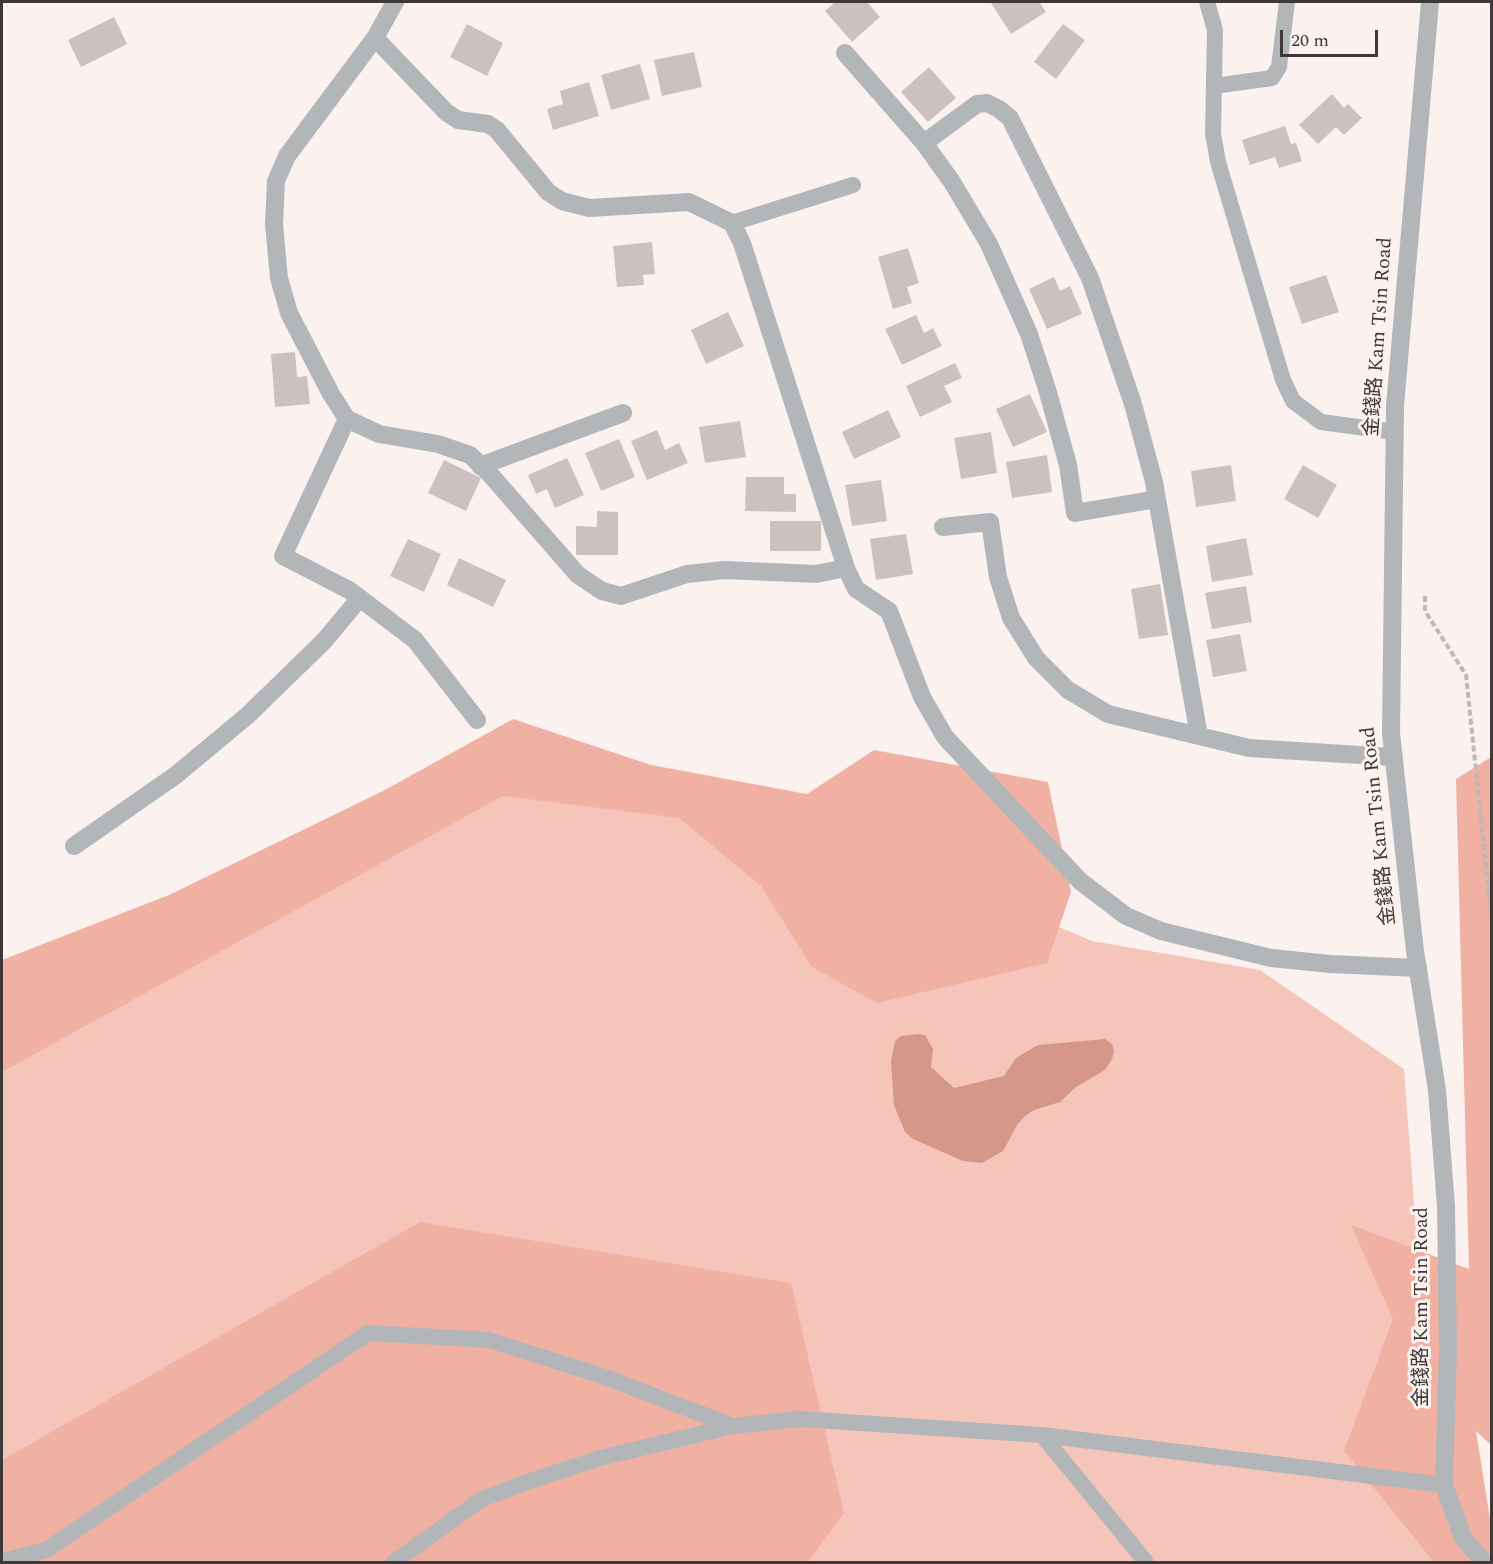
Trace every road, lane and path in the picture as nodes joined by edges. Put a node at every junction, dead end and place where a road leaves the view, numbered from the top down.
1 (395, 2) edge
2 (1208, 2) edge
3 (1287, 2) edge
4 (1430, 2) edge
5 (375, 38) junction
6 (845, 53) dead end
7 (1214, 86) junction
8 (924, 143) junction
9 (853, 185) dead end
10 (732, 223) junction
11 (623, 413) dead end
12 (347, 419) junction
13 (1395, 432) junction
14 (480, 466) junction
15 (1157, 500) junction
16 (943, 527) dead end
17 (846, 568) junction
18 (1425, 596) dead end
19 (360, 598) junction
20 (477, 720) dead end
21 (1199, 736) junction
22 (1392, 757) junction
23 (74, 846) dead end
24 (1491, 924) edge
25 (1418, 968) junction
26 (733, 1426) junction
27 (1042, 1435) junction
28 (1444, 1485) junction
29 (2, 1561) edge
30 (394, 1563) edge
31 (1146, 1563) edge
32 (1484, 1563) edge

1 - 5 street
2 - 7 lane
3 - 7 lane
4 - 13 street, 金錢路 Kam Tsin Road
5 - 10 street
5 - 12 street
6 - 8 street
7 - 13 lane
8 - 15 street
8 - 15 street
9 - 10 lane
10 - 17 street
11 - 14 street
12 - 14 street
12 - 19 street
13 - 22 street, 金錢路 Kam Tsin Road
14 - 17 street
15 - 21 street
16 - 21 street
17 - 25 street
18 - 24 path
19 - 20 street
19 - 23 street
21 - 22 street
22 - 25 street, 金錢路 Kam Tsin Road
25 - 28 street, 金錢路 Kam Tsin Road
26 - 27 lane
26 - 29 lane
26 - 30 lane
27 - 28 lane
27 - 31 lane
28 - 32 street, 金錢路 Kam Tsin Road

